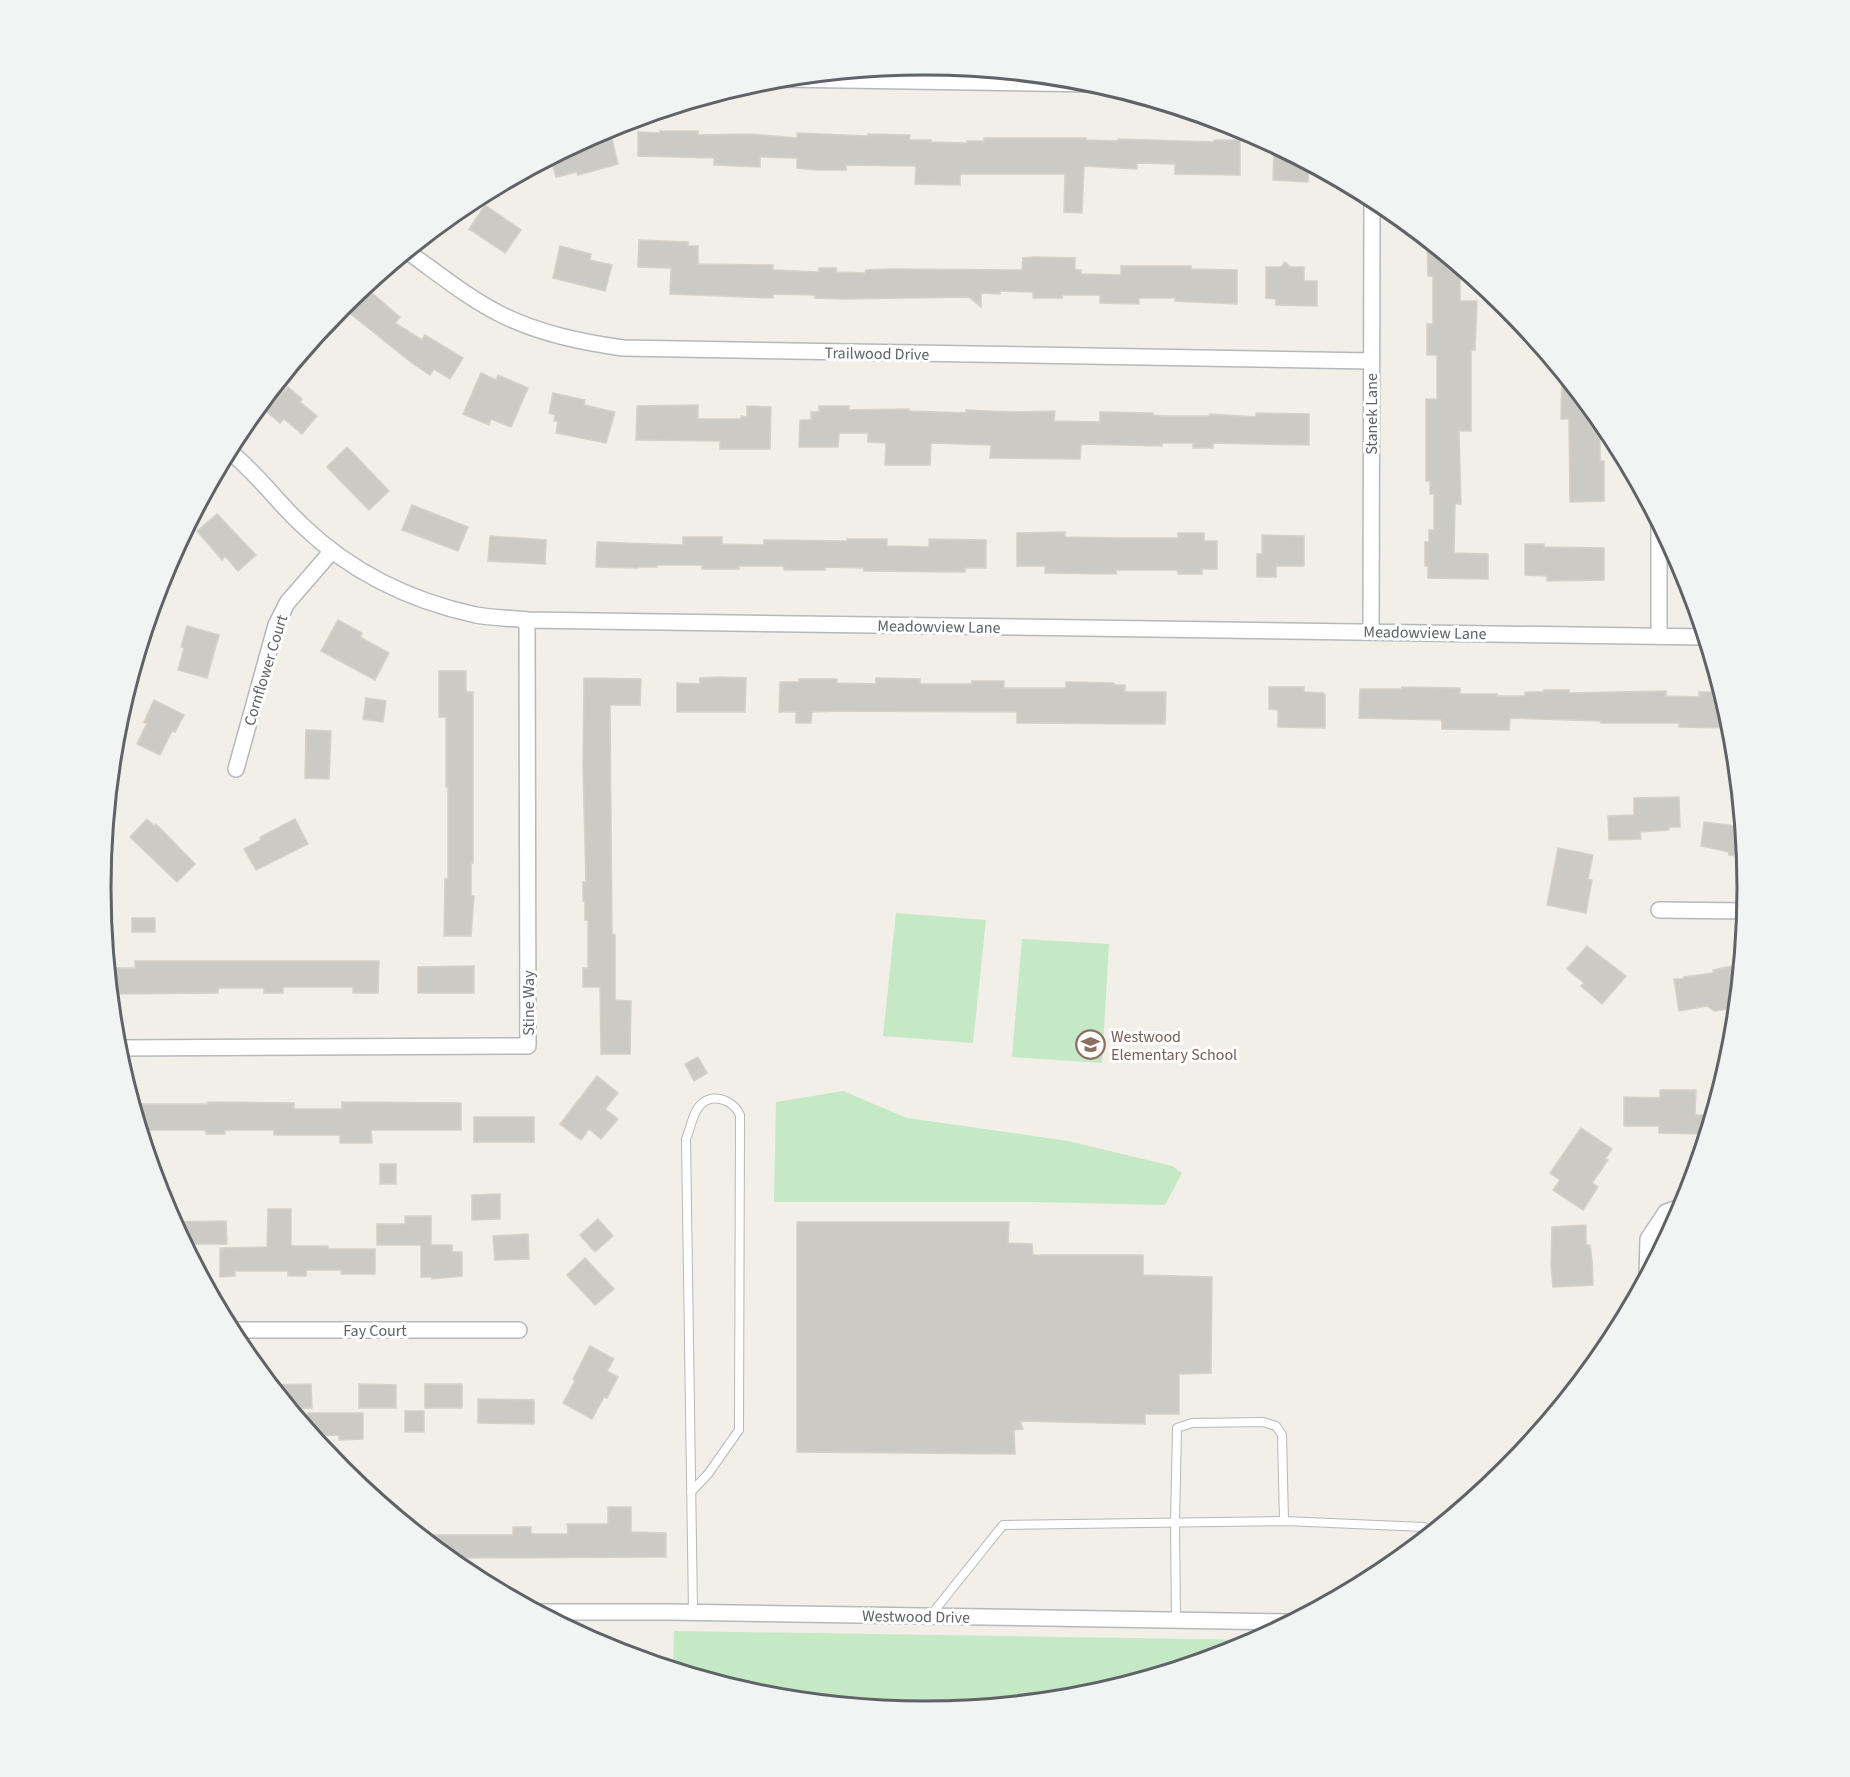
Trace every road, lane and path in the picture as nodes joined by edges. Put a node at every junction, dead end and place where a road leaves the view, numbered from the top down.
1 (841, 80) edge
2 (1037, 83) edge
3 (1372, 209) edge
4 (414, 256) edge
5 (1371, 361) junction
6 (236, 457) edge
7 (1659, 538) edge
8 (332, 551) junction
9 (527, 620) junction
10 (1371, 632) junction
11 (1659, 636) junction
12 (1698, 637) edge
13 (236, 769) dead end
14 (1659, 910) dead end
15 (1738, 911) edge
16 (127, 1048) edge
17 (1673, 1210) edge
18 (1647, 1262) edge
19 (243, 1330) edge
20 (519, 1330) dead end
21 (691, 1492) junction
22 (1284, 1521) junction
23 (1175, 1522) junction
24 (1427, 1528) edge
25 (554, 1612) edge
26 (693, 1612) junction
27 (931, 1616) junction
28 (1176, 1620) junction
29 (1277, 1622) edge

1 - 2 street
3 - 5 street, Stanek Lane
4 - 5 street, Trailwood Drive
5 - 10 street, Stanek Lane
6 - 8 street, Meadowview Lane
7 - 11 street
8 - 9 street, Meadowview Lane
8 - 13 street, Cornflower Court
9 - 10 street, Meadowview Lane
9 - 16 street, Stine Way
10 - 11 street, Meadowview Lane
11 - 12 street, Meadowview Lane
14 - 15 street
17 - 18 street
19 - 20 street, Fay Court
21 - 21 lane
21 - 26 lane
22 - 23 lane
22 - 23 lane
22 - 24 lane
23 - 27 lane
23 - 28 lane
25 - 26 street, Westwood Drive
26 - 27 street, Westwood Drive
27 - 28 street, Westwood Drive
28 - 29 street, Westwood Drive

